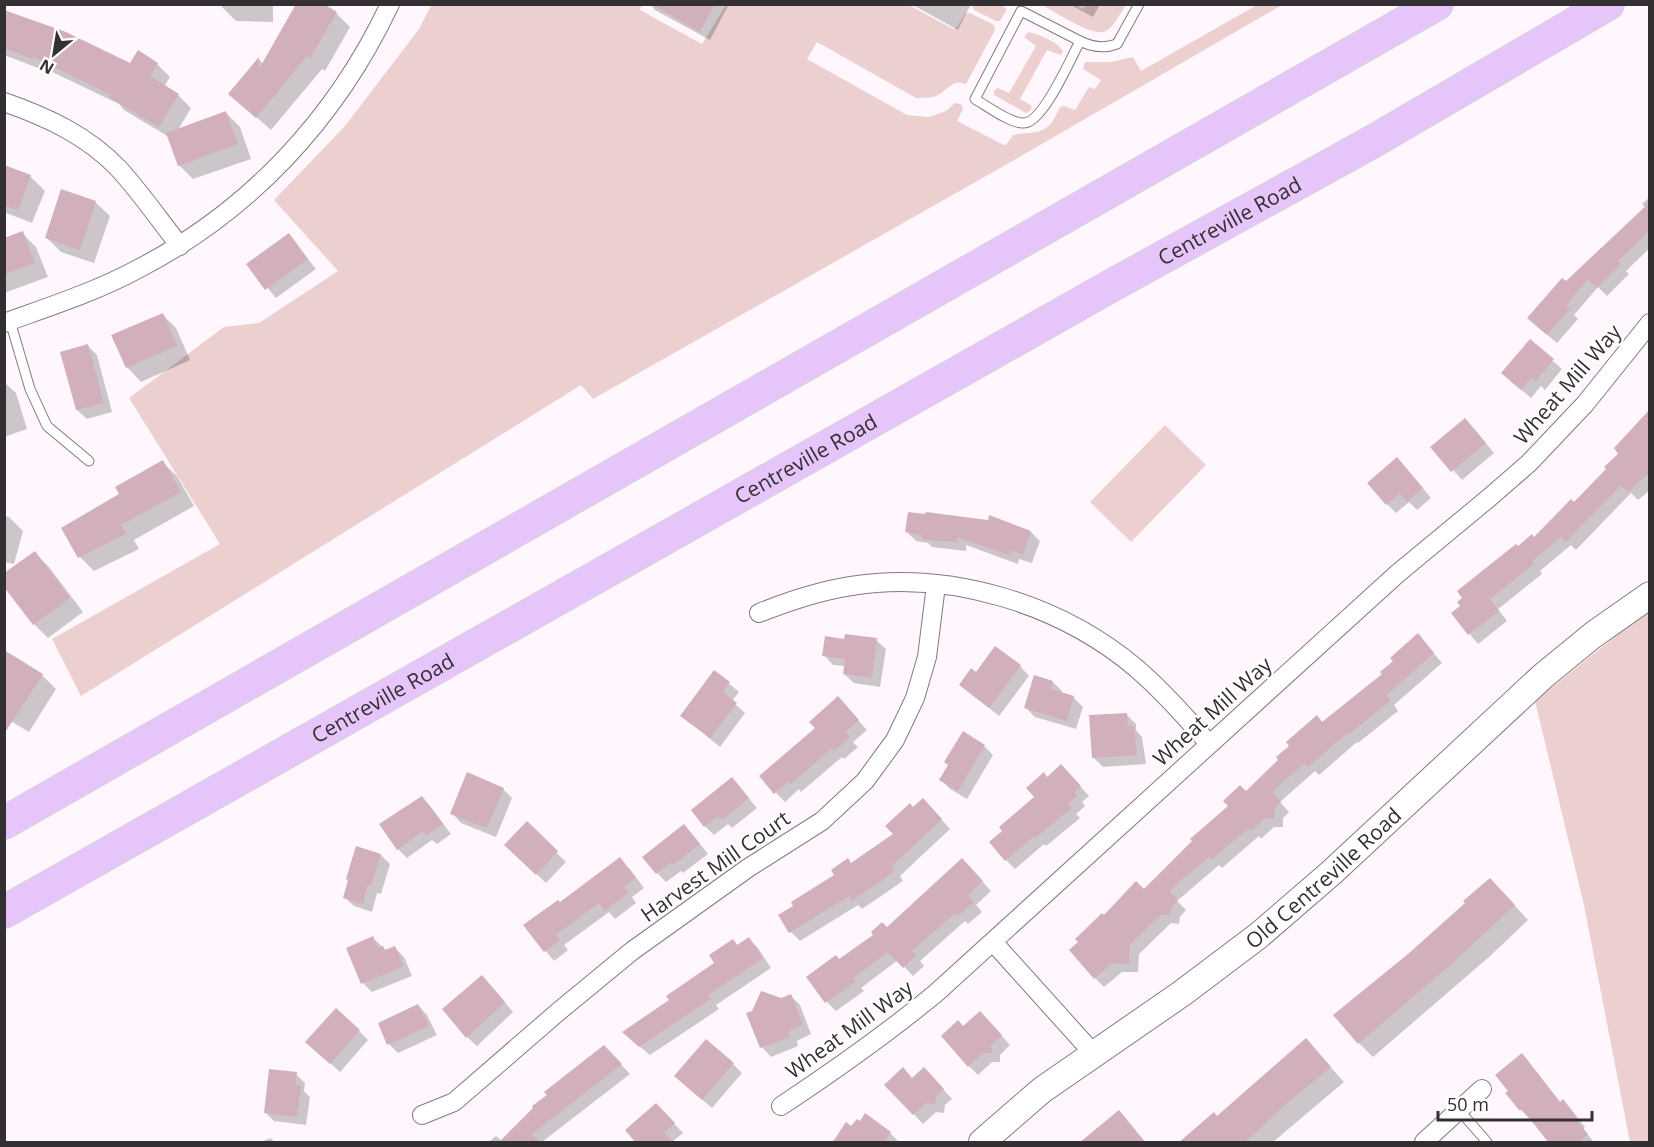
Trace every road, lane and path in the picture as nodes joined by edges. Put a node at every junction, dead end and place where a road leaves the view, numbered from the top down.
1 (1139, 4) edge
2 (1437, 4) edge
3 (1608, 4) edge
4 (389, 5) edge
5 (1080, 41) junction
6 (4, 102) edge
7 (180, 246) junction
8 (7, 322) edge
9 (1650, 323) edge
10 (89, 461) dead end
11 (936, 585) junction
12 (1650, 595) edge
13 (759, 613) dead end
14 (1209, 744) junction
15 (4, 823) edge
16 (4, 912) edge
17 (993, 942) junction
18 (1093, 1053) junction
19 (1482, 1089) dead end
20 (781, 1106) dead end
21 (1459, 1110) junction
22 (422, 1115) dead end
23 (982, 1143) edge
24 (1424, 1143) edge
25 (1487, 1143) edge

1 - 5 lane
2 - 15 highway
3 - 16 highway, Centreville Road
4 - 7 street
5 - 5 lane
6 - 7 street
7 - 8 street
8 - 10 lane
9 - 14 street, Wheat Mill Way
11 - 13 street
11 - 14 street
11 - 22 street, Harvest Mill Court
12 - 18 street, Old Centreville Road
14 - 17 street, Wheat Mill Way
17 - 18 street
17 - 20 street, Wheat Mill Way
18 - 23 street, Old Centreville Road
19 - 21 street
21 - 24 street
21 - 25 lane

